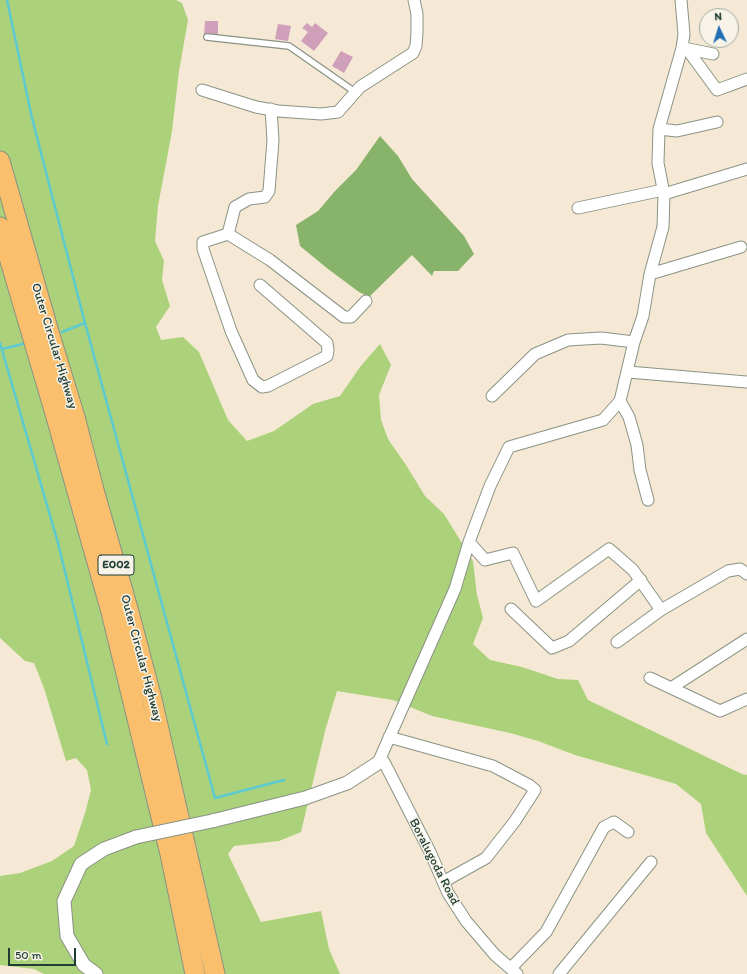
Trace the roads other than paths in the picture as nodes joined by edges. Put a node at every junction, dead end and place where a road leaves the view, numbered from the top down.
1 (414, 0) edge
2 (681, 0) edge
3 (207, 37) dead end
4 (685, 48) junction
5 (713, 54) dead end
6 (747, 79) edge
7 (202, 90) dead end
8 (355, 92) junction
9 (271, 110) junction
10 (718, 122) dead end
11 (659, 129) junction
12 (0, 161) edge
13 (747, 169) edge
14 (664, 192) junction
15 (578, 208) dead end
16 (0, 227) edge
17 (228, 234) junction
18 (741, 247) dead end
19 (650, 274) junction
20 (260, 285) dead end
21 (366, 301) dead end
22 (634, 342) junction
23 (628, 372) junction
24 (747, 382) edge
25 (492, 396) dead end
26 (620, 401) junction
27 (648, 500) dead end
28 (469, 542) junction
29 (747, 574) edge
30 (641, 580) junction
31 (511, 609) dead end
32 (661, 610) junction
33 (747, 638) edge
34 (617, 642) dead end
35 (650, 678) dead end
36 (671, 688) junction
37 (747, 699) edge
38 (389, 738) junction
39 (378, 763) junction
40 (628, 832) dead end
41 (651, 862) dead end
42 (444, 882) junction
43 (514, 971) edge
44 (96, 974) edge
45 (195, 974) edge
46 (214, 974) edge
47 (559, 974) edge

1 - 8 street
2 - 4 street
3 - 8 lane
4 - 5 street
4 - 6 street
4 - 11 street
7 - 9 street
8 - 9 street
9 - 17 street
10 - 11 street
11 - 14 street
12 - 46 highway, Outer Circular Highway / E002
13 - 14 street
14 - 15 street
14 - 19 street
16 - 45 highway, Outer Circular Highway / E002
17 - 20 street
17 - 21 street
18 - 19 street
19 - 22 street
22 - 23 street
22 - 25 street
23 - 24 street
23 - 26 street
26 - 27 street
26 - 28 street
28 - 30 street
28 - 38 street
29 - 32 street
30 - 31 street
30 - 32 street
32 - 34 street
33 - 36 street
35 - 36 street
36 - 37 street
38 - 39 street
38 - 42 street
39 - 42 street, Boralugoda Road
39 - 44 street, bridge
40 - 43 street
41 - 47 street
42 - 43 street, Boralugoda Road

